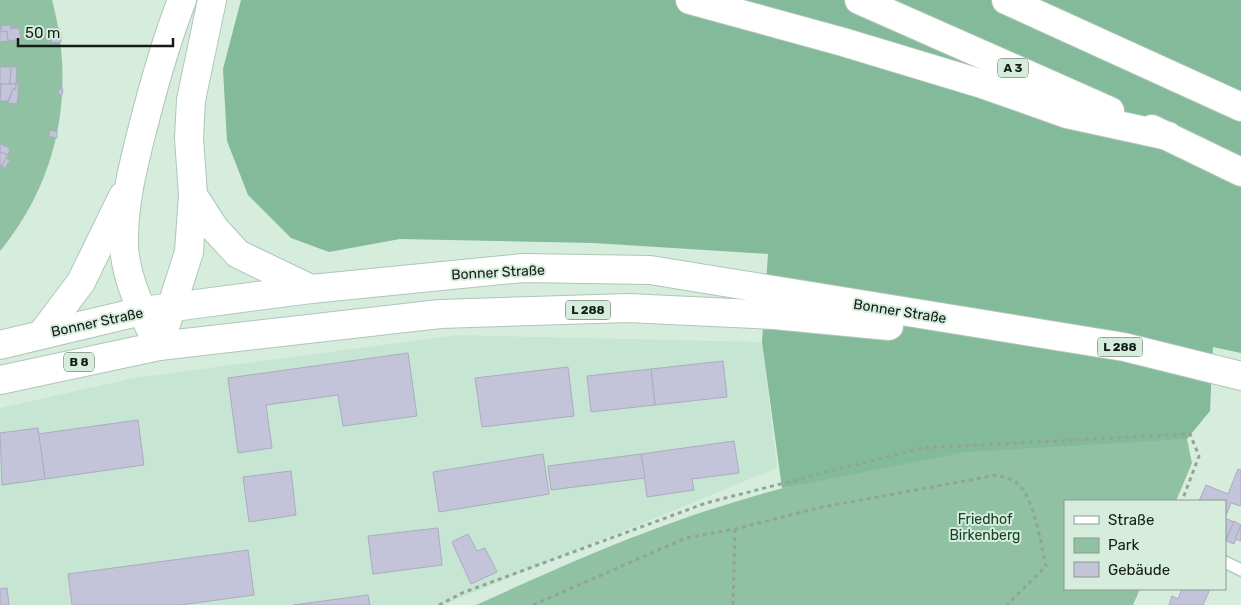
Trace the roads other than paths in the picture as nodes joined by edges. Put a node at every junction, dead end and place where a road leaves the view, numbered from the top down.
1 (167, 0) edge
2 (182, 0) edge
3 (690, 0) edge
4 (859, 0) edge
5 (212, 3) edge
6 (1014, 3) edge
7 (169, 34) junction
8 (1241, 107) edge
9 (1168, 136) junction
10 (1241, 172) edge
11 (128, 185) junction
12 (193, 195) junction
13 (311, 289) junction
14 (171, 306) junction
15 (142, 312) junction
16 (998, 327) junction
17 (42, 334) junction
18 (0, 345) edge
19 (169, 345) junction
20 (1241, 376) edge
21 (0, 380) edge
22 (1226, 562) edge
23 (1241, 570) edge

1 - 7 main road
2 - 7 main road
3 - 9 main road
4 - 9 main road, A 3
5 - 12 main road
6 - 8 main road
7 - 11 main road
9 - 10 main road, A 3
11 - 15 main road
11 - 17 main road
12 - 13 main road
12 - 14 main road
13 - 14 main road, Bonner Straße / L 288
13 - 16 main road, Bonner Straße / L 288
14 - 15 main road, Bonner Straße
14 - 19 main road
15 - 17 main road, Bonner Straße
15 - 19 main road
16 - 19 main road, Bonner Straße / L 288
16 - 20 main road, Bonner Straße / L 288
17 - 18 main road, Bonner Straße
19 - 21 main road, Bonner Straße / B 8
22 - 23 lane

